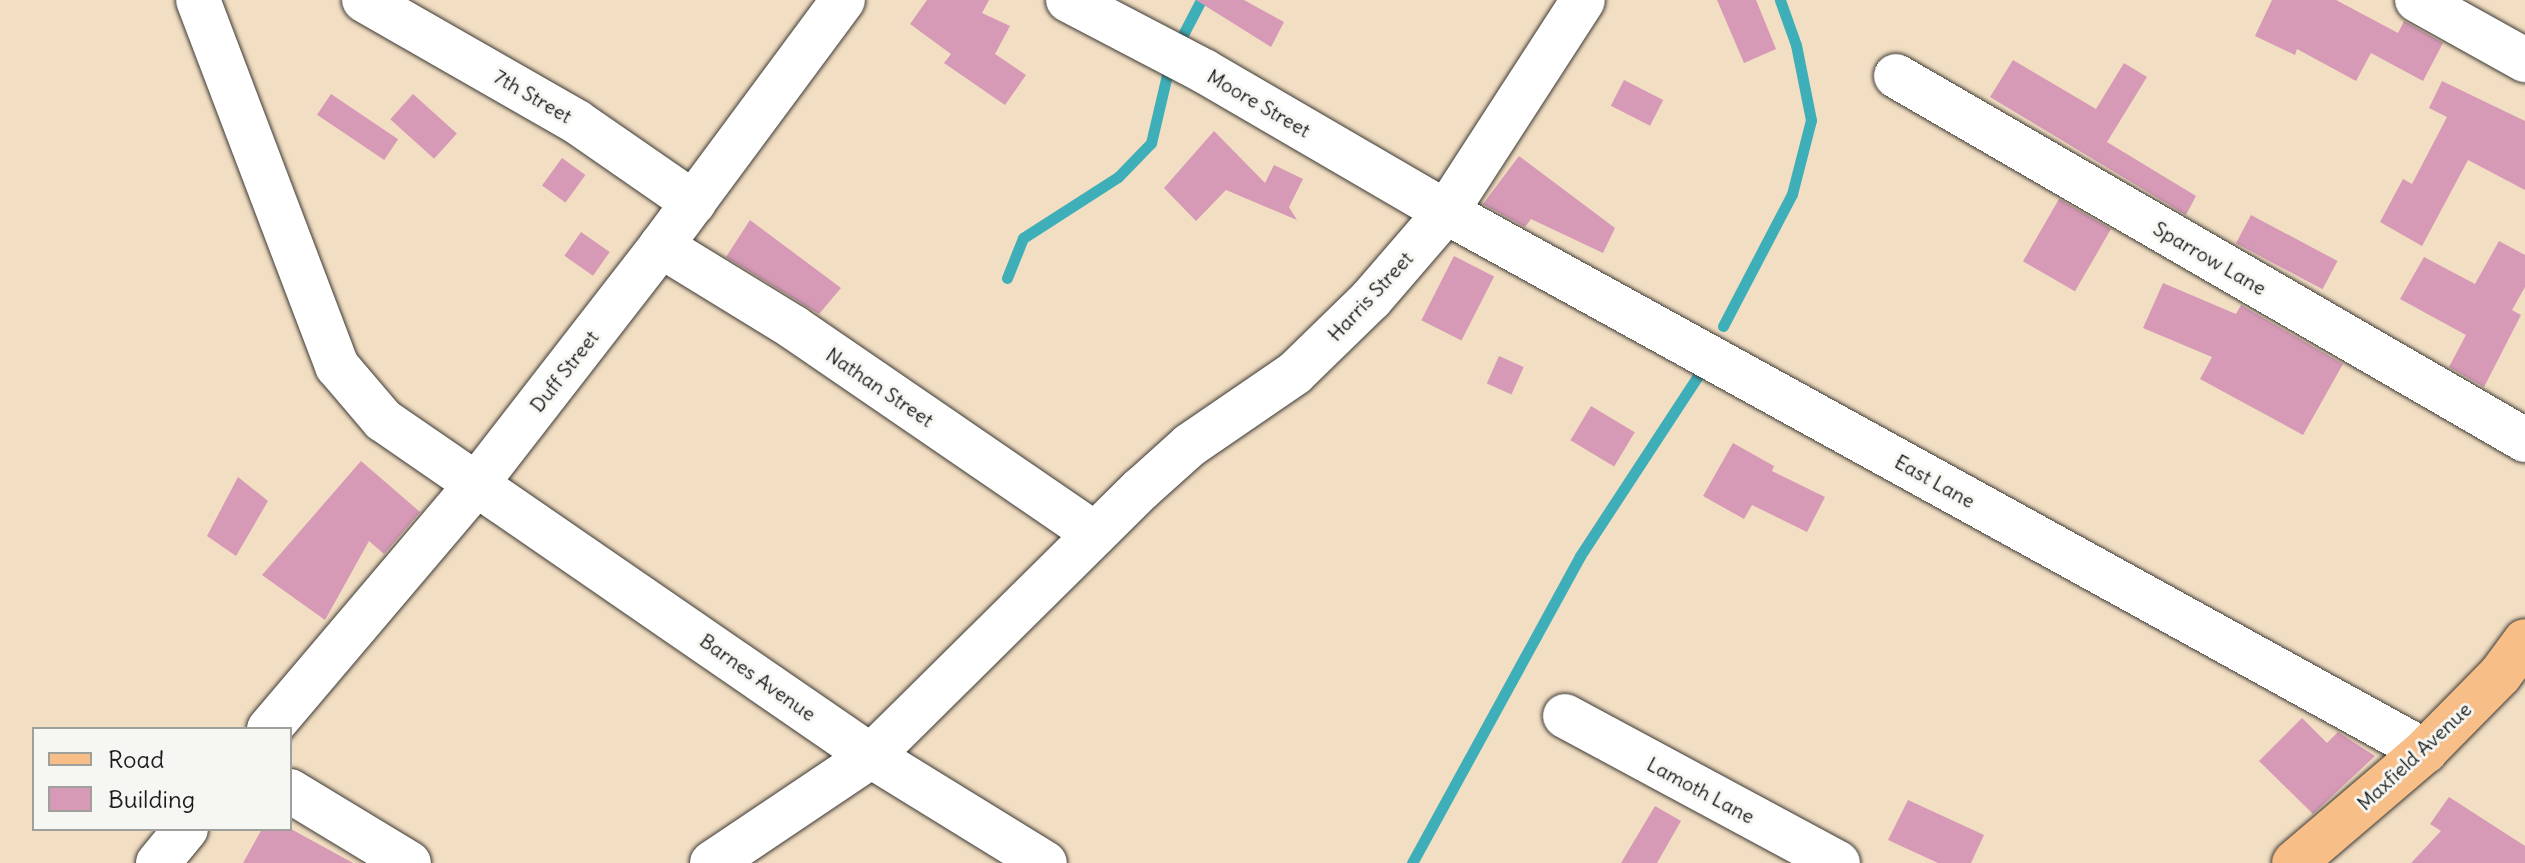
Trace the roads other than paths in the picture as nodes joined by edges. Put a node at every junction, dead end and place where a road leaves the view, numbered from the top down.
1 (198, 0) edge
2 (364, 0) edge
3 (843, 0) edge
4 (1068, 0) edge
5 (1583, 0) edge
6 (2417, 0) edge
7 (2525, 60) edge
8 (1896, 76) dead end
9 (694, 203) junction
10 (1446, 212) junction
11 (661, 246) junction
12 (2525, 440) edge
13 (474, 487) junction
14 (1095, 534) junction
15 (2525, 641) edge
16 (1565, 716) dead end
17 (271, 727) edge
18 (2425, 751) junction
19 (871, 756) junction
20 (292, 792) edge
21 (184, 831) edge
22 (2303, 860) edge
23 (158, 863) edge
24 (409, 863) edge
25 (712, 863) edge
26 (1045, 863) edge
27 (1838, 863) edge

1 - 13 street, Barnes Avenue
2 - 9 street, 7th Street
3 - 9 street, Duff Street
4 - 10 street, Moore Street
5 - 10 street, Harris Street
6 - 7 street
8 - 12 street, Sparrow Lane
9 - 11 street, Duff Street
10 - 14 street, Harris Street
10 - 18 street, East Lane
11 - 13 street, Duff Street
11 - 14 street, Nathan Street
13 - 17 street, Duff Street
13 - 19 street, Barnes Avenue
14 - 19 street, Harris Street
15 - 18 main road, Maxfield Avenue
16 - 27 street, Lamoth Lane
18 - 22 main road, Maxfield Avenue
19 - 25 street, Harris Street
19 - 26 street, Barnes Avenue
20 - 24 street
21 - 23 street

